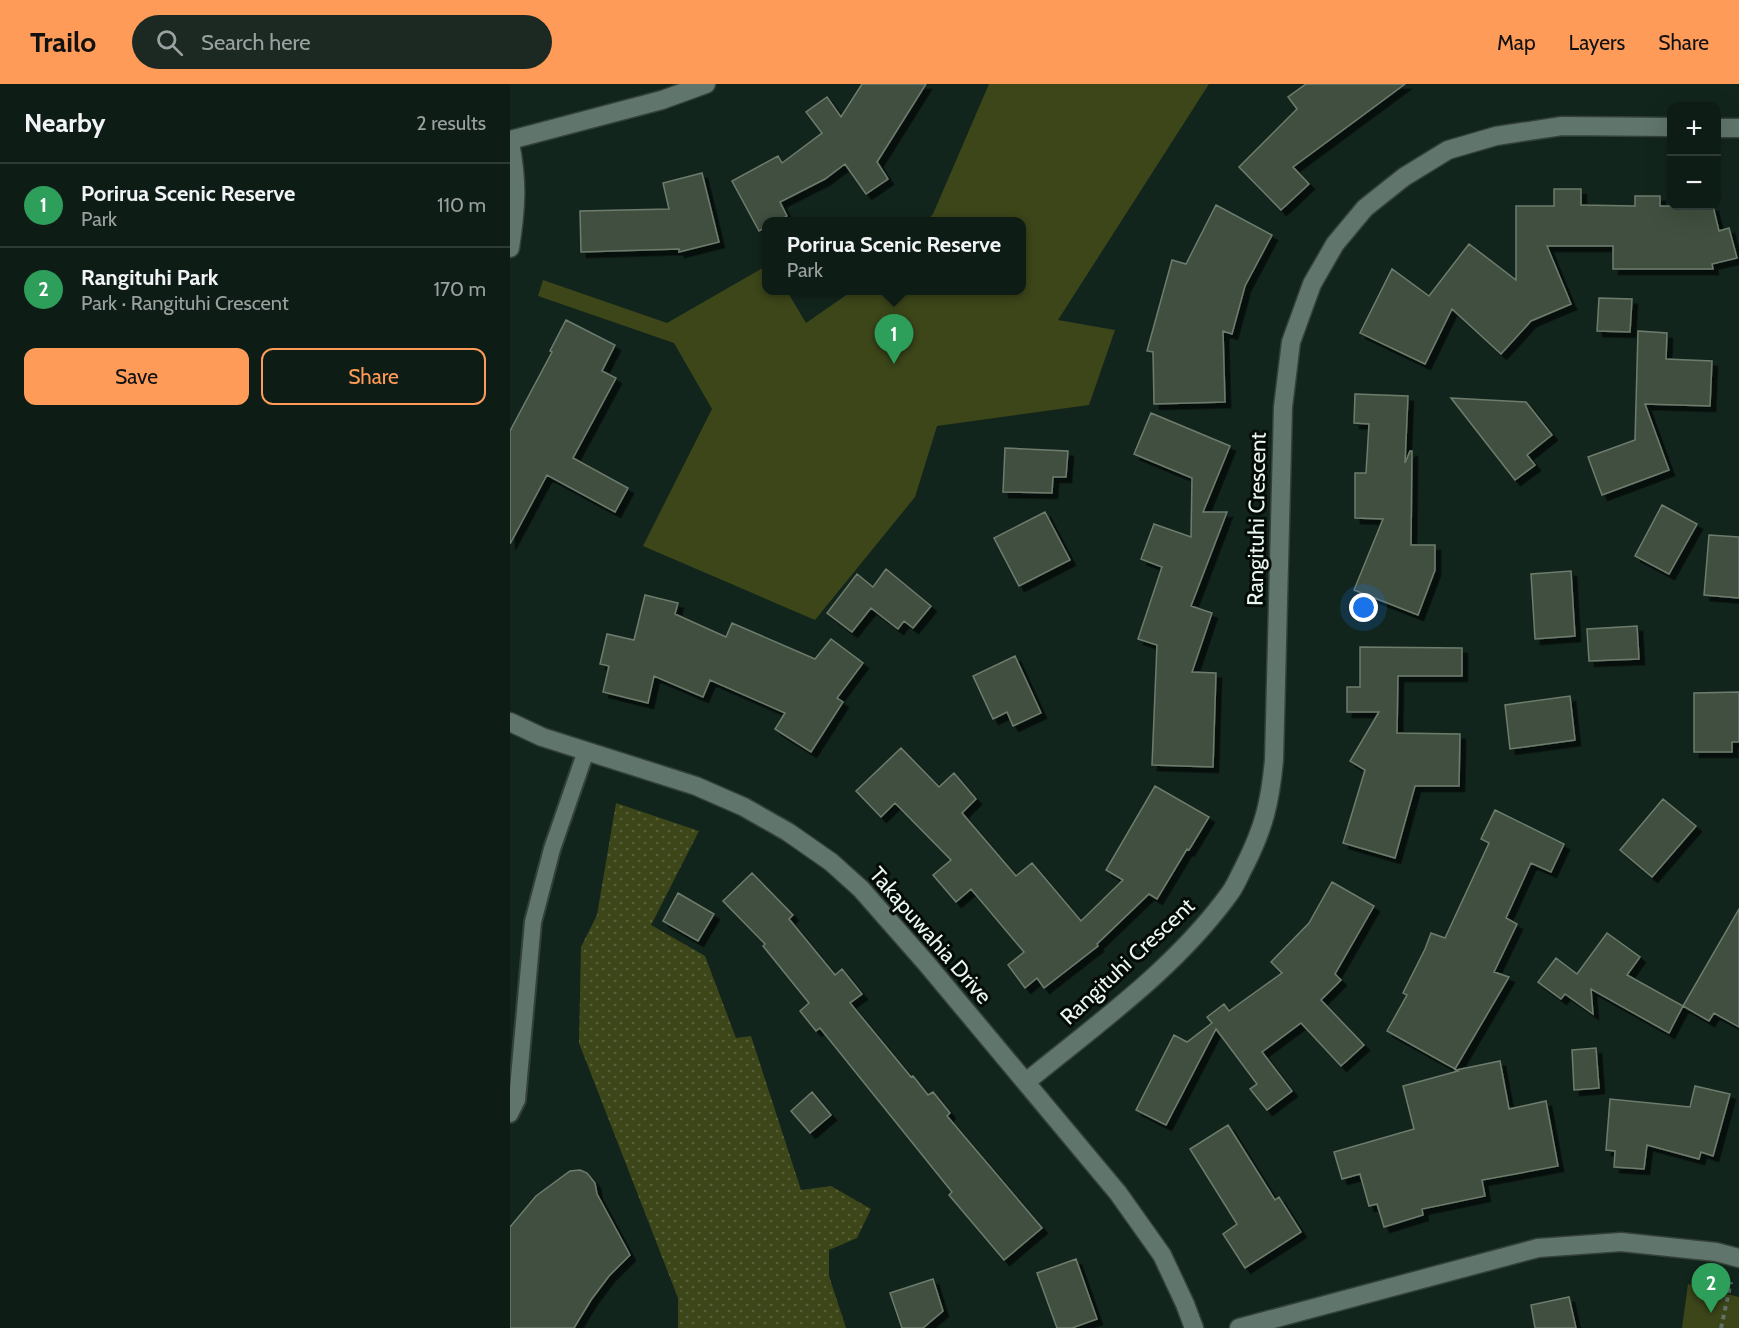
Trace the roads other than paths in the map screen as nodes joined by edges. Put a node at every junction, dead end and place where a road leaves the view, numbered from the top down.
1 (706, 84) edge
2 (1667, 127) edge
3 (1721, 128) edge
4 (1739, 128) edge
5 (510, 142) edge
6 (510, 248) edge
7 (510, 722) edge
8 (586, 751) junction
9 (1026, 1082) junction
10 (514, 1083) edge
11 (510, 1114) edge
12 (1739, 1258) edge
13 (1194, 1328) edge
14 (1239, 1328) edge

1 - 5 street
2 - 9 street, Rangituhi Crescent
3 - 4 street
5 - 6 street
7 - 8 street, Takapuwahia Drive
8 - 9 street, Takapuwahia Drive
8 - 10 lane
9 - 13 street, Takapuwahia Drive
10 - 11 lane
12 - 14 street

